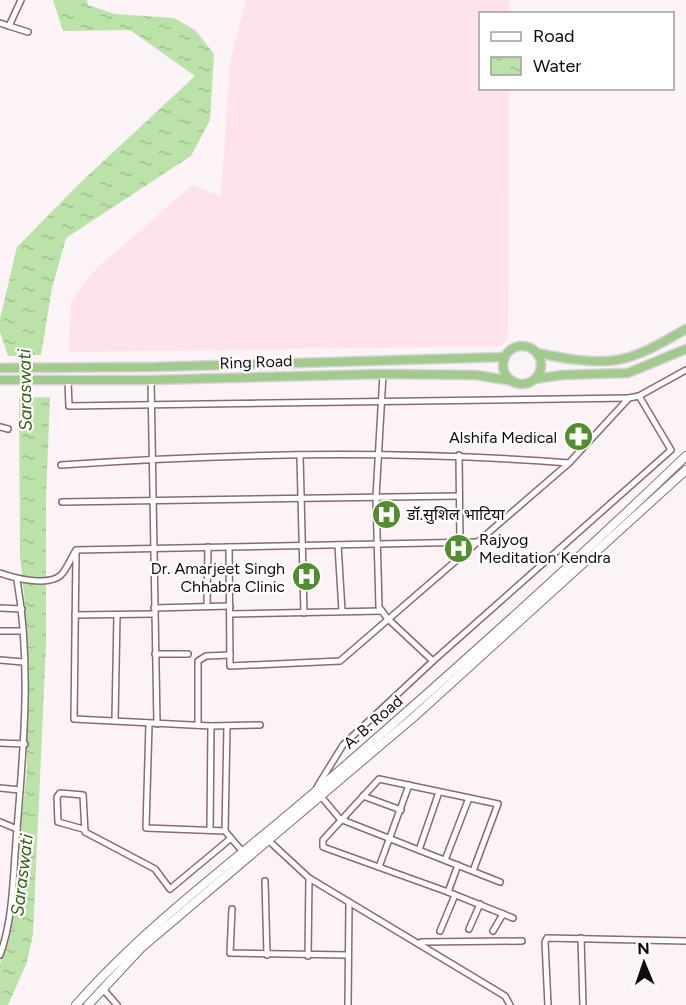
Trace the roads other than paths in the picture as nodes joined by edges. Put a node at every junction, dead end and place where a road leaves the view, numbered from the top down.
1 (21, 0) edge
2 (0, 23) edge
3 (9, 26) junction
4 (28, 32) dead end
5 (686, 329) edge
6 (686, 349) edge
7 (537, 353) junction
8 (505, 357) junction
9 (4, 368) edge
10 (686, 370) edge
11 (383, 374) junction
12 (535, 379) junction
13 (151, 380) junction
14 (3, 381) edge
15 (68, 381) junction
16 (512, 381) junction
17 (639, 396) junction
18 (629, 398) junction
19 (382, 403) junction
20 (149, 405) junction
21 (0, 427) edge
22 (8, 429) dead end
23 (671, 450) junction
24 (377, 454) junction
25 (459, 455) junction
26 (300, 456) junction
27 (150, 459) junction
28 (683, 459) edge
29 (569, 463) junction
30 (61, 465) dead end
31 (686, 470) edge
32 (459, 496) junction
33 (376, 497) junction
34 (302, 498) junction
35 (151, 500) junction
36 (62, 502) dead end
37 (460, 542) junction
38 (477, 542) junction
39 (303, 545) junction
40 (339, 545) junction
41 (229, 546) junction
42 (378, 546) junction
43 (208, 547) junction
44 (153, 548) junction
45 (76, 550) junction
46 (0, 573) edge
47 (17, 579) junction
48 (207, 606) junction
49 (231, 606) junction
50 (0, 608) edge
51 (22, 609) junction
52 (154, 611) junction
53 (342, 611) junction
54 (382, 611) junction
55 (230, 614) junction
56 (304, 614) junction
57 (75, 615) junction
58 (117, 615) junction
59 (387, 618) junction
60 (0, 631) edge
61 (22, 631) junction
62 (155, 654) junction
63 (188, 654) dead end
64 (230, 655) junction
65 (0, 660) edge
66 (433, 661) junction
67 (23, 662) junction
68 (115, 720) junction
69 (148, 724) junction
70 (157, 724) junction
71 (260, 724) dead end
72 (198, 725) junction
73 (211, 726) junction
74 (227, 726) junction
75 (0, 743) edge
76 (26, 744) junction
77 (410, 786) junction
78 (0, 788) edge
79 (20, 790) junction
80 (439, 792) junction
81 (317, 793) junction
82 (363, 796) junction
83 (469, 798) junction
84 (401, 810) junction
85 (340, 819) junction
86 (0, 822) edge
87 (17, 829) junction
88 (83, 829) junction
89 (210, 830) junction
90 (225, 831) junction
91 (230, 838) junction
92 (392, 838) junction
93 (268, 840) junction
94 (419, 850) junction
95 (242, 851) junction
96 (445, 860) junction
97 (458, 866) junction
98 (379, 867) junction
99 (473, 871) junction
100 (309, 878) junction
101 (265, 881) dead end
102 (500, 882) dead end
103 (448, 892) junction
104 (455, 895) junction
105 (349, 903) junction
106 (480, 904) junction
107 (232, 909) dead end
108 (503, 914) junction
109 (513, 918) dead end
110 (469, 929) dead end
111 (440, 931) dead end
112 (493, 931) dead end
113 (581, 938) junction
114 (522, 940) dead end
115 (686, 941) edge
116 (420, 942) junction
117 (0, 955) edge
118 (267, 955) junction
119 (308, 956) junction
120 (348, 956) junction
121 (106, 972) junction
122 (112, 979) junction
123 (103, 989) junction
124 (76, 1005) edge
125 (88, 1005) edge
126 (117, 1005) edge
127 (348, 1005) edge
128 (510, 1005) edge
129 (548, 1005) edge
130 (583, 1005) edge

1 - 3 street
2 - 3 street
3 - 4 street
5 - 7 highway
6 - 12 highway
7 - 8 highway
7 - 12 highway
8 - 9 highway
8 - 16 highway
10 - 17 street
11 - 13 highway, Ring Road
11 - 16 highway, Ring Road
11 - 19 street
12 - 16 highway
13 - 15 highway, Ring Road
13 - 20 street
14 - 15 highway, Ring Road
15 - 20 street
17 - 18 street
17 - 23 street
18 - 19 street
18 - 29 street
19 - 20 street
19 - 24 street
20 - 27 street
21 - 22 street
23 - 28 street
23 - 66 street
24 - 25 street
24 - 26 street
24 - 33 street
25 - 29 street
25 - 32 street
26 - 27 street
26 - 34 street
27 - 30 street
27 - 35 street
28 - 81 main road, A. B. Road
29 - 38 street
31 - 81 main road, A. B. Road
32 - 33 street
32 - 37 street
33 - 34 street
33 - 42 street
34 - 35 street
34 - 39 street
35 - 36 street
35 - 44 street
37 - 38 street
37 - 42 street
38 - 59 street
39 - 40 street
39 - 41 street
39 - 56 street
40 - 42 street
40 - 53 street
41 - 43 street
41 - 49 street
42 - 54 street
43 - 44 street
43 - 48 street
44 - 45 street
44 - 52 street
45 - 47 street
45 - 57 street
46 - 47 street
47 - 51 street
48 - 49 street
48 - 52 street
49 - 55 street
50 - 51 street
51 - 61 street
52 - 58 street
52 - 62 street
53 - 54 street
53 - 56 street
54 - 59 street
55 - 56 street
55 - 64 street
57 - 58 street
57 - 68 street
58 - 68 street
59 - 64 street
59 - 66 street
60 - 61 street
61 - 67 street
62 - 63 street
62 - 70 street
64 - 72 street
65 - 67 street
66 - 81 street
67 - 76 street
68 - 69 street
69 - 70 street
69 - 89 street
70 - 72 street
71 - 74 street
72 - 73 street
73 - 74 street
73 - 89 street
74 - 90 street
75 - 76 street
76 - 79 street
77 - 80 street
77 - 82 street
77 - 84 street
78 - 79 street
79 - 87 street
80 - 83 street
80 - 94 street
81 - 85 street
81 - 93 main road, A. B. Road
81 - 95 main road, A. B. Road
82 - 84 street
82 - 85 street
83 - 96 street
83 - 99 street
84 - 92 street
85 - 92 street
85 - 98 street
86 - 87 street
87 - 117 street
88 - 88 street
88 - 91 street
89 - 90 street
90 - 91 street
91 - 95 street
92 - 94 street
92 - 98 street
93 - 100 street
93 - 122 main road, A. B. Road
94 - 96 street
95 - 121 main road, A. B. Road
96 - 97 street
97 - 99 street
97 - 103 street
98 - 103 street
99 - 102 street
100 - 105 street
100 - 119 street
101 - 118 street
103 - 104 street
104 - 106 street
104 - 111 street
105 - 116 street
105 - 120 street
106 - 108 street
106 - 110 street
107 - 118 street
108 - 109 street
108 - 112 street
113 - 115 street
113 - 129 street
113 - 130 street
114 - 116 street
116 - 128 street
118 - 119 street
119 - 120 street
120 - 127 street
121 - 122 main road
121 - 124 main road, A. B. Road
122 - 123 main road, A. B. Road
123 - 125 main road, A. B. Road
123 - 126 street

